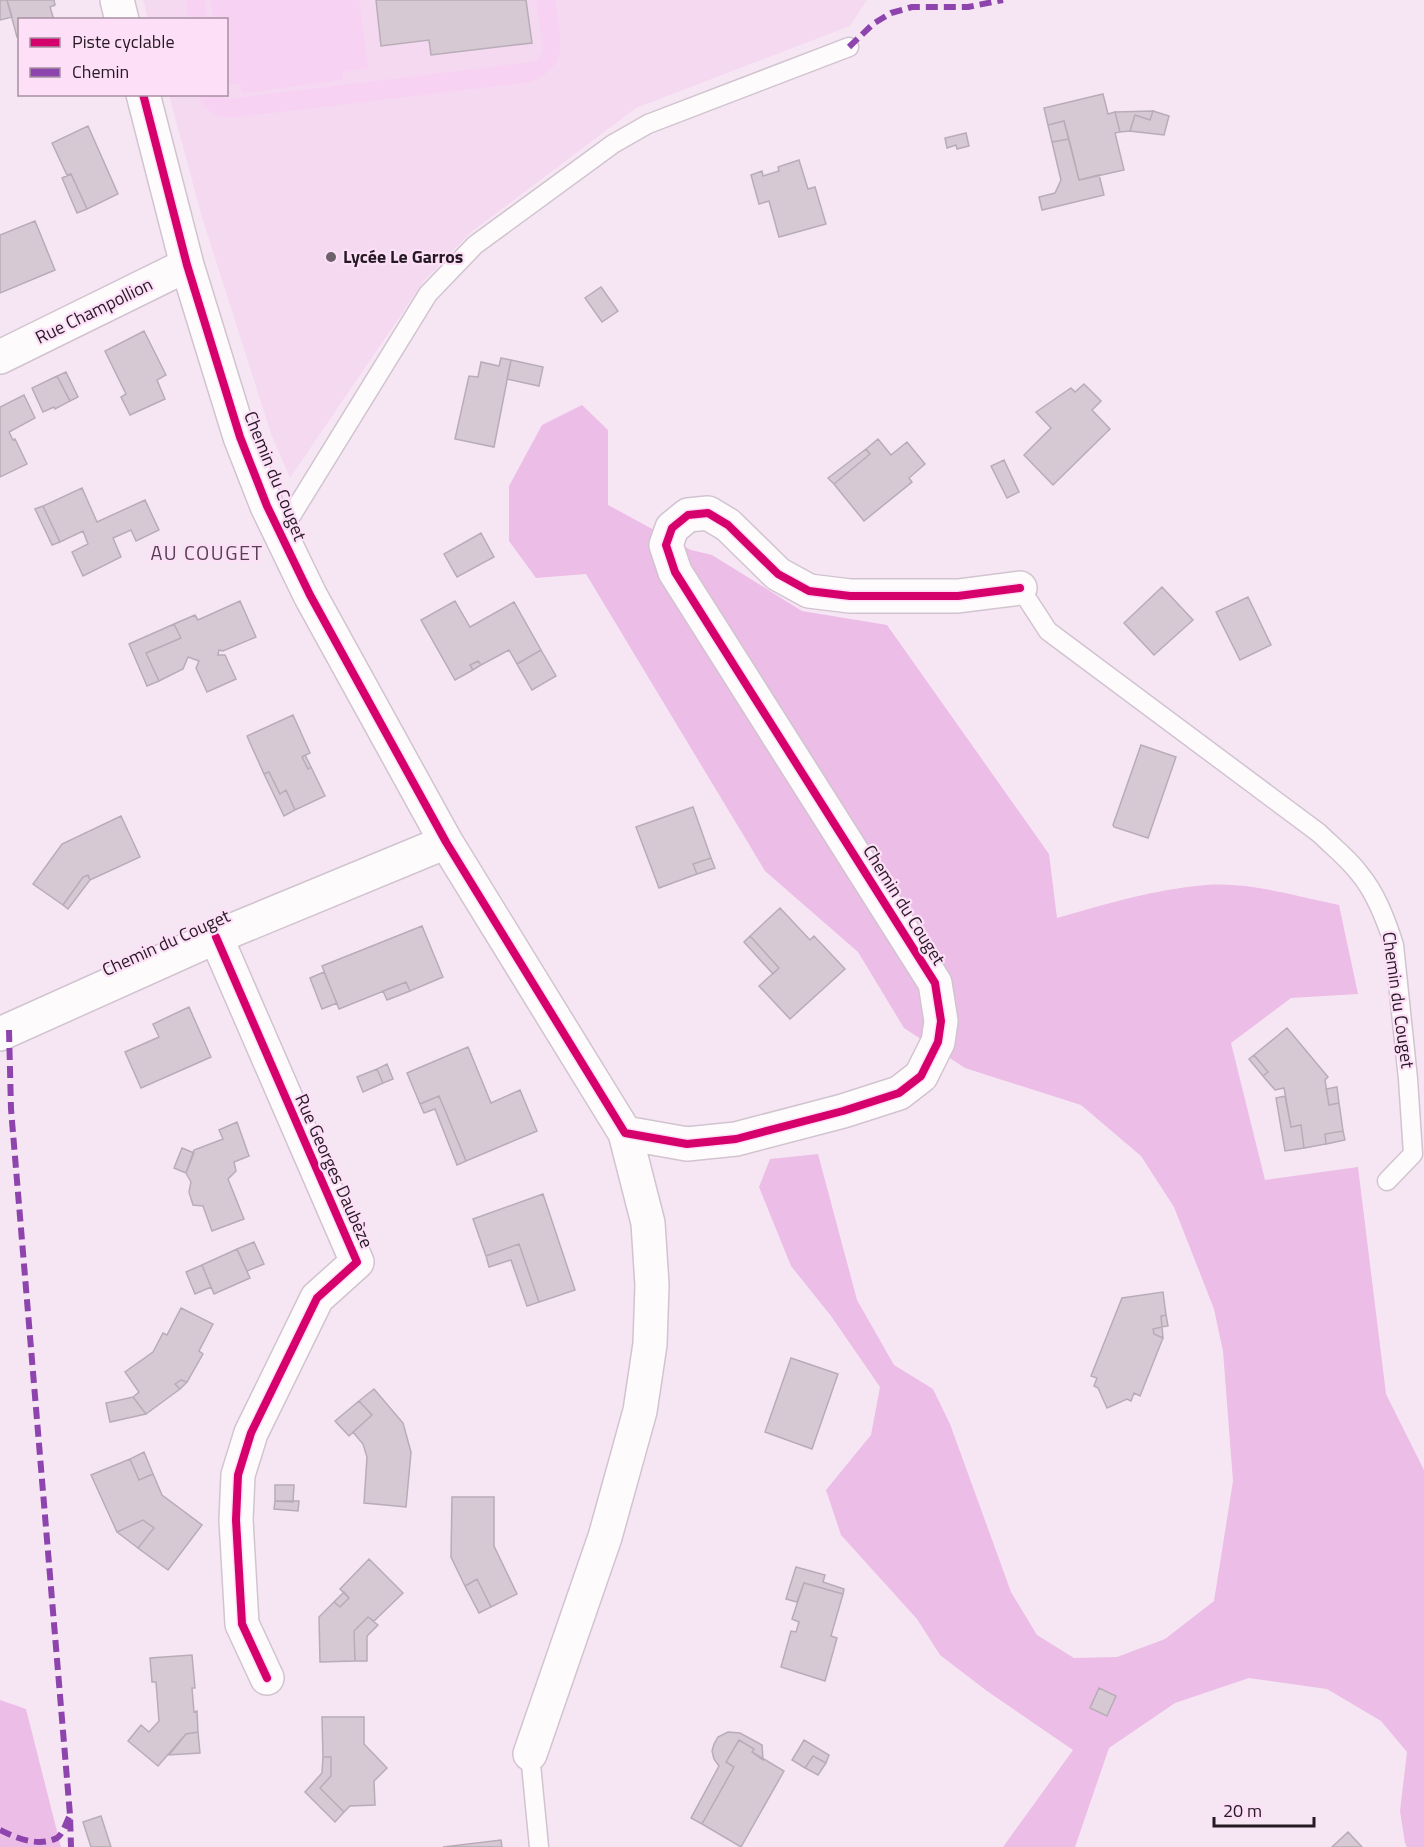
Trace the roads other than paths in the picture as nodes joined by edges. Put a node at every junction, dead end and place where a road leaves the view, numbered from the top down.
1 (117, 0) edge
2 (122, 18) edge
3 (849, 46) dead end
4 (144, 96) edge
5 (187, 265) junction
6 (0, 357) edge
7 (280, 534) junction
8 (1020, 588) joint
9 (446, 842) junction
10 (216, 937) junction
11 (0, 1034) edge
12 (625, 1133) junction
13 (1387, 1181) dead end
14 (267, 1678) dead end
15 (530, 1754) joint
16 (539, 1847) edge

1 - 2 street
3 - 7 lane
4 - 5 street, Chemin du Couget
5 - 6 street, Rue Champollion
5 - 7 street, Chemin du Couget
7 - 9 street, Chemin du Couget
8 - 12 street, Chemin du Couget
8 - 13 lane, Chemin du Couget
9 - 10 street, Chemin du Couget
9 - 12 street, Chemin du Couget
10 - 11 street, Chemin du Couget
10 - 14 street, Rue Georges Daubèze
12 - 15 street
15 - 16 lane

